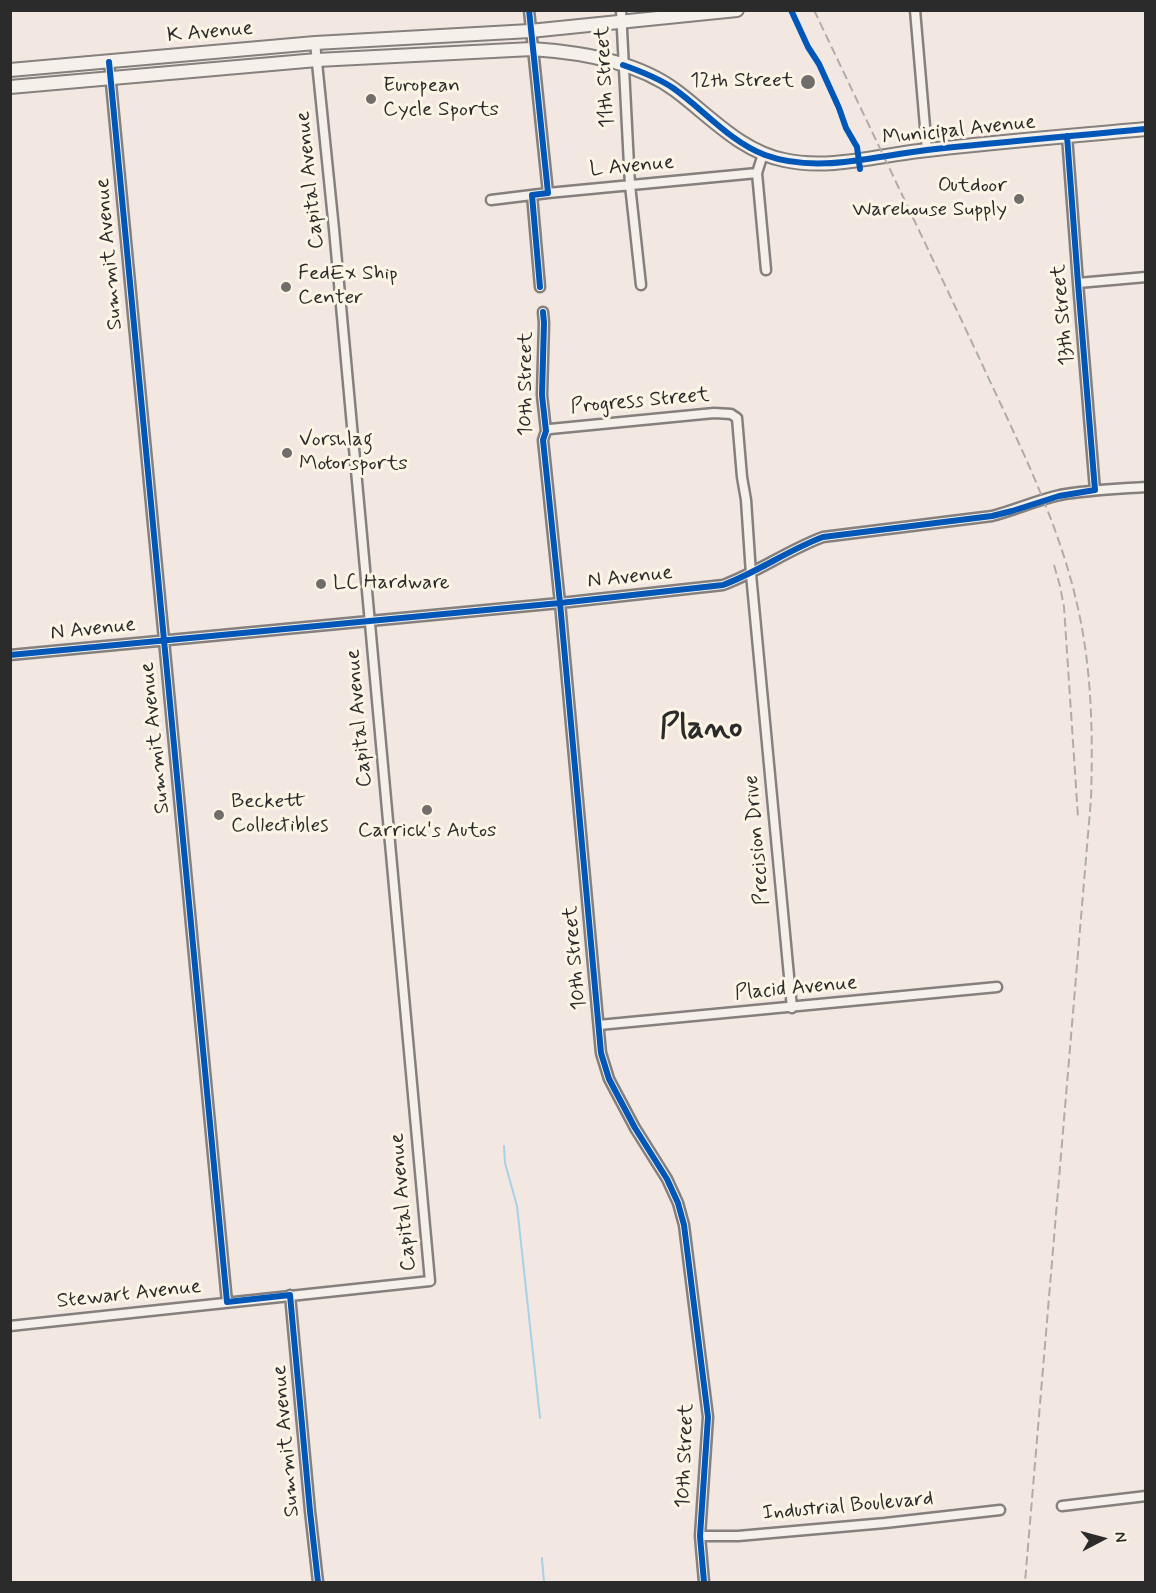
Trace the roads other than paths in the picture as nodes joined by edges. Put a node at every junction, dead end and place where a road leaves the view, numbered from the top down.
1 (529, 10) edge
2 (737, 10) edge
3 (915, 10) edge
4 (621, 16) edge
5 (530, 31) junction
6 (411, 38) junction
7 (315, 43) junction
8 (532, 49) junction
9 (412, 56) junction
10 (317, 60) junction
11 (109, 62) junction
12 (623, 65) junction
13 (10, 70) edge
14 (110, 78) junction
15 (10, 87) edge
16 (1146, 129) edge
17 (1067, 136) junction
18 (927, 150) junction
19 (763, 154) junction
20 (757, 173) junction
21 (630, 185) junction
22 (548, 193) junction
23 (532, 195) junction
24 (491, 200) dead end
25 (766, 270) dead end
26 (1146, 277) edge
27 (1078, 283) junction
28 (641, 285) dead end
29 (540, 286) dead end
30 (543, 312) dead end
31 (737, 418) joint
32 (546, 431) junction
33 (1146, 487) edge
34 (1095, 490) junction
35 (751, 574) junction
36 (560, 603) junction
37 (369, 620) junction
38 (163, 639) junction
39 (10, 655) edge
40 (997, 987) dead end
41 (792, 1008) junction
42 (599, 1025) junction
43 (430, 1281) joint
44 (290, 1295) junction
45 (227, 1302) junction
46 (10, 1326) edge
47 (1146, 1496) edge
48 (1062, 1506) dead end
49 (1000, 1510) dead end
50 (700, 1536) junction
51 (318, 1582) edge
52 (704, 1582) edge

1 - 5 street
2 - 4 main road, K Avenue
3 - 18 street
4 - 5 main road, K Avenue
4 - 12 street, 11th Street
5 - 6 main road, K Avenue
5 - 8 street
6 - 7 main road, K Avenue
6 - 9 main road
7 - 10 street, Capital Avenue
7 - 11 main road, K Avenue
8 - 9 main road, K Avenue
8 - 12 main road, K Avenue
8 - 22 street
9 - 10 main road, K Avenue
10 - 14 main road, K Avenue
10 - 37 street, Capital Avenue
11 - 13 main road, K Avenue
11 - 14 street, Summit Avenue
12 - 19 main road, Municipal Avenue
12 - 21 street, 11th Street
14 - 15 main road, K Avenue
14 - 38 street, Summit Avenue
16 - 17 main road, Municipal Avenue
17 - 18 main road, Municipal Avenue
17 - 27 street, 13th Street
18 - 19 main road, Municipal Avenue
19 - 20 street
20 - 21 street, L Avenue
20 - 25 street
21 - 22 street, L Avenue
21 - 28 street, 11th Street
22 - 23 street, L Avenue
23 - 24 street, L Avenue
23 - 29 street
26 - 27 street
27 - 34 street, 13th Street
30 - 32 street, 10th Street
31 - 32 street, Progress Street
31 - 35 street, Precision Drive
32 - 36 street, 10th Street
33 - 34 street, N Avenue
34 - 35 street, N Avenue
35 - 36 street, N Avenue
35 - 41 street, Precision Drive
36 - 37 street, N Avenue
36 - 42 street, 10th Street
37 - 38 street, N Avenue
37 - 43 street, Capital Avenue
38 - 39 street, N Avenue
38 - 45 street, Summit Avenue
40 - 41 street, Placid Avenue
41 - 42 street, Placid Avenue
42 - 50 street, 10th Street
43 - 44 street, Stewart Avenue
44 - 45 street, Stewart Avenue
44 - 51 street, Summit Avenue
45 - 46 street, Stewart Avenue
47 - 48 street
49 - 50 street, Industrial Boulevard
50 - 52 street, 10th Street

